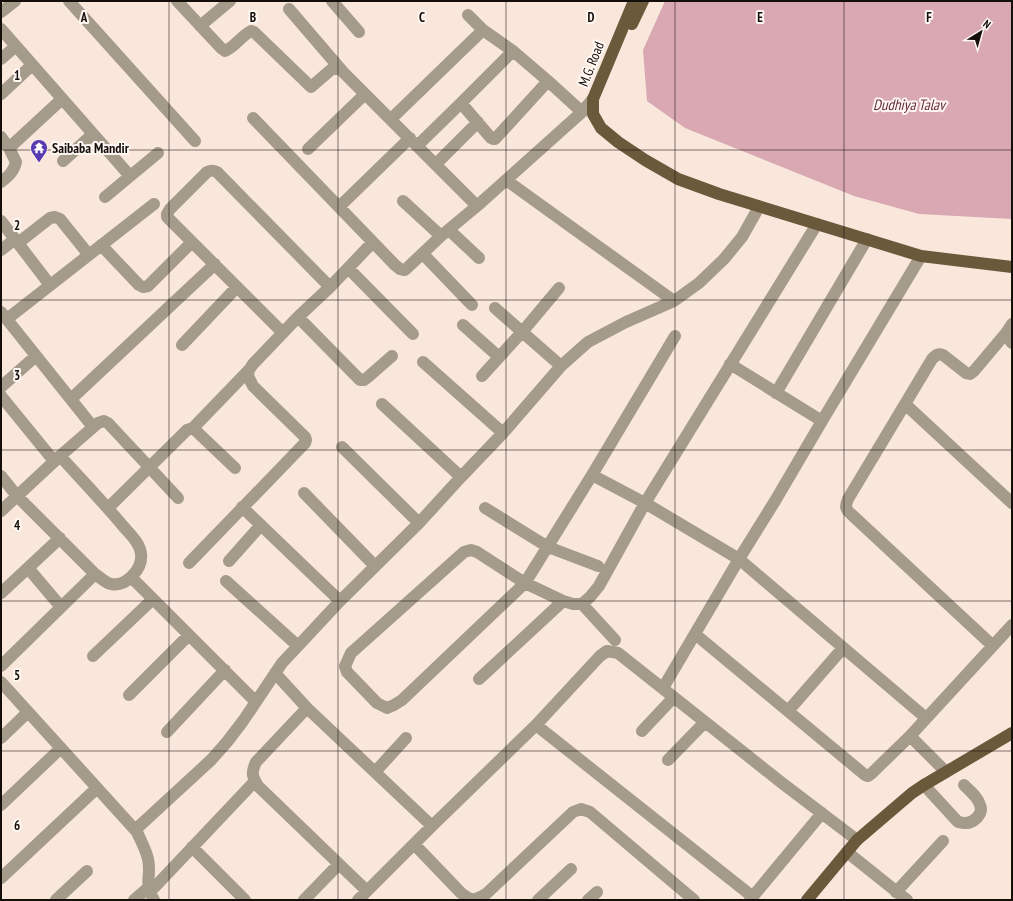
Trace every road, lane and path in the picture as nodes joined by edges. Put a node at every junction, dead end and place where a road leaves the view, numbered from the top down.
1 (15, 1) edge
2 (69, 1) edge
3 (177, 1) edge
4 (230, 1) edge
5 (332, 1) edge
6 (634, 1) edge
7 (643, 1) edge
8 (289, 9) dead end
9 (1, 12) edge
10 (468, 15) dead end
11 (200, 26) junction
12 (1, 30) edge
13 (483, 30) junction
14 (359, 32) dead end
15 (16, 46) junction
16 (513, 51) junction
17 (1, 60) edge
18 (32, 65) junction
19 (343, 72) junction
20 (548, 81) junction
21 (1, 94) edge
22 (365, 94) junction
23 (62, 99) junction
24 (592, 99) junction
25 (461, 103) junction
26 (582, 112) junction
27 (253, 118) dead end
28 (391, 119) junction
29 (478, 122) junction
30 (93, 134) junction
31 (610, 136) junction
32 (1, 137) edge
33 (195, 142) dead end
34 (414, 142) junction
35 (9, 148) junction
36 (308, 149) dead end
37 (158, 153) dead end
38 (62, 161) dead end
39 (436, 164) junction
40 (130, 176) junction
41 (506, 180) junction
42 (1, 182) edge
43 (105, 197) dead end
44 (404, 201) dead end
45 (154, 204) dead end
46 (477, 206) junction
47 (339, 207) junction
48 (758, 207) junction
49 (1, 221) edge
50 (817, 224) junction
51 (445, 233) junction
52 (867, 239) junction
53 (17, 241) junction
54 (192, 242) junction
55 (373, 242) junction
56 (101, 245) junction
57 (1, 250) edge
58 (423, 254) junction
59 (89, 255) junction
60 (921, 256) junction
61 (479, 258) dead end
62 (215, 264) junction
63 (1012, 267) edge
64 (348, 268) junction
65 (50, 286) junction
66 (237, 287) junction
67 (330, 287) junction
68 (559, 288) dead end
69 (674, 301) junction
70 (472, 305) dead end
71 (495, 308) dead end
72 (4, 316) edge
73 (298, 317) junction
74 (463, 325) dead end
75 (523, 331) junction
76 (283, 332) junction
77 (1010, 333) edge
78 (413, 334) dead end
79 (675, 336) dead end
80 (182, 345) dead end
81 (36, 356) junction
82 (392, 356) dead end
83 (499, 357) junction
84 (423, 362) dead end
85 (730, 364) junction
86 (561, 366) junction
87 (249, 370) junction
88 (482, 376) dead end
89 (776, 393) junction
90 (2, 396) edge
91 (71, 399) junction
92 (382, 404) dead end
93 (905, 404) junction
94 (822, 421) junction
95 (93, 427) junction
96 (193, 428) junction
97 (503, 433) junction
98 (342, 447) dead end
99 (57, 458) junction
100 (150, 468) junction
101 (235, 468) dead end
102 (592, 475) junction
103 (1, 476) edge
104 (461, 477) junction
105 (304, 493) dead end
106 (17, 496) junction
107 (178, 498) dead end
108 (645, 503) junction
109 (1012, 503) edge
110 (242, 507) junction
111 (108, 508) junction
112 (485, 508) dead end
113 (1, 511) edge
114 (419, 523) junction
115 (261, 525) junction
116 (60, 538) junction
117 (548, 547) junction
118 (738, 558) junction
119 (229, 561) dead end
120 (189, 562) dead end
121 (375, 566) junction
122 (598, 566) dead end
123 (28, 568) junction
124 (95, 574) junction
125 (131, 577) junction
126 (226, 581) dead end
127 (526, 583) junction
128 (1, 593) edge
129 (153, 599) junction
130 (340, 601) junction
131 (563, 601) junction
132 (582, 604) junction
133 (61, 607) junction
134 (1012, 625) edge
135 (695, 634) junction
136 (189, 635) junction
137 (615, 640) dead end
138 (298, 646) junction
139 (993, 646) junction
140 (843, 648) junction
141 (93, 656) dead end
142 (1, 666) edge
143 (224, 670) junction
144 (275, 673) junction
145 (479, 679) dead end
146 (1, 682) edge
147 (663, 688) junction
148 (129, 695) dead end
149 (674, 696) junction
150 (256, 702) junction
151 (307, 708) junction
152 (788, 711) junction
153 (28, 712) junction
154 (926, 718) junction
155 (705, 722) junction
156 (536, 724) junction
157 (642, 731) dead end
158 (167, 732) dead end
159 (1011, 734) edge
160 (910, 736) junction
161 (1, 738) edge
162 (406, 738) dead end
163 (61, 748) junction
164 (668, 760) dead end
165 (375, 772) junction
166 (946, 772) junction
167 (255, 781) junction
168 (924, 785) junction
169 (964, 785) dead end
170 (97, 788) junction
171 (1, 805) edge
172 (822, 813) junction
173 (432, 826) junction
174 (135, 830) junction
175 (857, 840) junction
176 (943, 841) dead end
177 (414, 844) junction
178 (192, 847) junction
179 (847, 852) junction
180 (338, 864) junction
181 (571, 869) dead end
182 (87, 870) dead end
183 (1, 878) edge
184 (367, 891) junction
185 (896, 892) junction
186 (151, 893) edge
187 (752, 898) edge
188 (56, 900) edge
189 (134, 900) edge
190 (245, 900) edge
191 (304, 900) edge
192 (358, 900) edge
193 (538, 900) edge
194 (694, 900) edge
195 (807, 900) edge
196 (906, 900) edge

1 - 9 street
2 - 33 street
3 - 11 street
4 - 11 street
5 - 14 street
6 - 24 main road, M.G. Road
7 - 31 main road
8 - 19 street
10 - 13 street
11 - 19 street
12 - 15 street
13 - 16 street
13 - 28 street
15 - 17 street
15 - 18 street
16 - 20 street
16 - 25 street
18 - 21 street
18 - 23 street
19 - 22 street
20 - 26 street
20 - 29 street
22 - 28 street
22 - 36 street
23 - 30 street
23 - 35 street
24 - 26 street
24 - 31 main road, M.G. Road
25 - 29 street
25 - 34 street
26 - 41 street
27 - 47 street
28 - 34 street
29 - 39 street
30 - 38 street
30 - 40 street
31 - 48 main road, M.G. Road
32 - 35 street
34 - 39 street
34 - 47 street
35 - 42 street
37 - 40 street
39 - 46 street
40 - 43 street
41 - 46 street
41 - 69 street
44 - 51 street
45 - 56 street
46 - 51 street
47 - 55 street
48 - 50 main road, M.G. Road
48 - 69 street
49 - 53 street
50 - 52 main road, M.G. Road
50 - 85 street
51 - 58 street
51 - 61 street
52 - 60 main road, M.G. Road
52 - 89 street
53 - 57 street
53 - 59 street
53 - 65 street
54 - 56 street
54 - 62 street
54 - 67 street
55 - 58 street
55 - 64 street
56 - 59 street
58 - 70 street
59 - 65 street
60 - 63 main road, M.G. Road
60 - 94 street
62 - 66 street
62 - 91 street
64 - 67 street
64 - 78 street
65 - 72 street
66 - 76 street
66 - 80 street
67 - 73 street
68 - 75 street
69 - 86 street
71 - 75 street
72 - 81 street
73 - 76 street
73 - 82 street
74 - 83 street
75 - 83 street
75 - 86 street
76 - 87 street
77 - 93 street
79 - 102 street
81 - 90 street
81 - 91 street
83 - 88 street
84 - 97 street
85 - 89 street
85 - 108 street
86 - 97 street
87 - 96 street
87 - 110 street
89 - 94 street
90 - 99 street
91 - 95 street
92 - 104 street
93 - 109 street
93 - 139 street
94 - 118 street
95 - 99 street
95 - 100 street
96 - 100 street
96 - 101 street
97 - 104 street
98 - 114 street
99 - 106 street
99 - 111 street
100 - 107 street
100 - 111 street
102 - 108 street
102 - 117 street
103 - 106 street
104 - 114 street
105 - 121 street
106 - 113 street
106 - 116 street
108 - 118 street
108 - 132 street
110 - 115 street
110 - 120 street
111 - 125 street
112 - 117 street
114 - 121 street
115 - 119 street
115 - 130 street
116 - 123 street
116 - 124 street
117 - 122 street
117 - 127 street
118 - 135 street
118 - 140 street
121 - 130 street
123 - 128 street
123 - 133 street
124 - 125 street
124 - 133 street
125 - 129 street
126 - 138 street
127 - 127 street
127 - 131 street
129 - 136 street
129 - 141 street
130 - 138 street
131 - 132 street
131 - 145 street
132 - 137 street
133 - 142 street
134 - 139 street
135 - 147 street
135 - 152 street
136 - 143 street
136 - 148 street
138 - 144 street
139 - 154 street
140 - 152 street
140 - 154 street
143 - 150 street
143 - 158 street
144 - 150 street
144 - 151 street
146 - 153 street
147 - 149 street
147 - 156 street
149 - 155 street
149 - 157 street
150 - 174 street
151 - 165 street
151 - 167 street
152 - 160 street
153 - 161 street
153 - 163 street
154 - 160 street
155 - 164 street
155 - 172 street
156 - 173 street
156 - 187 street
159 - 166 main road
160 - 166 street
162 - 165 street
163 - 170 street
163 - 171 street
165 - 173 street
166 - 168 main road
167 - 178 street
167 - 180 street
168 - 169 street
168 - 175 main road
170 - 174 street
170 - 183 street
172 - 175 street
172 - 187 street
173 - 177 street
174 - 186 street
175 - 179 main road
176 - 185 street
177 - 184 street
177 - 194 street
178 - 186 street
178 - 190 street
179 - 185 street
179 - 195 main road
180 - 184 street
180 - 191 street
181 - 193 street
182 - 188 street
184 - 192 street
185 - 196 street
186 - 189 street

